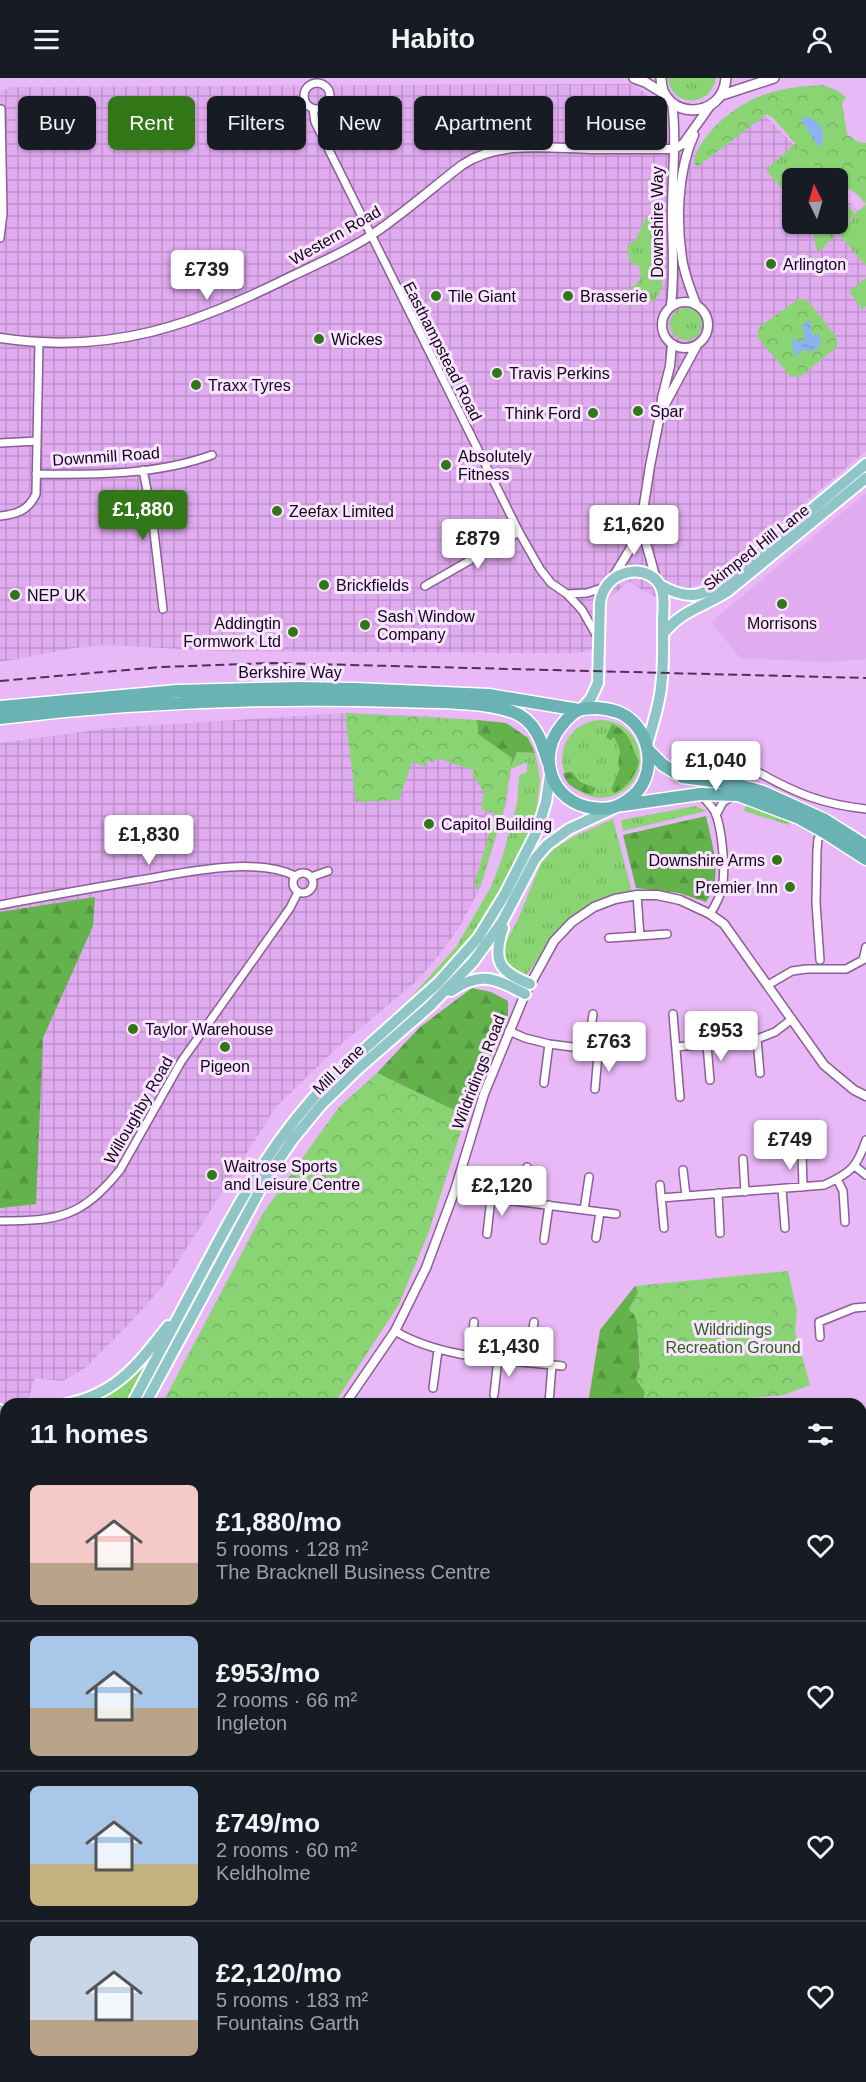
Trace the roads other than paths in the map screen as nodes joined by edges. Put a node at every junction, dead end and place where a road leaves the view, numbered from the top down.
1 (634, 78) edge
2 (661, 78) edge
3 (726, 78) edge
4 (774, 78) edge
5 (663, 93) junction
6 (722, 95) junction
7 (672, 103) junction
8 (710, 106) junction
9 (1, 109) edge
10 (314, 109) dead end
11 (674, 149) junction
12 (1, 153) edge
13 (371, 235) junction
14 (0, 238) edge
15 (696, 304) junction
16 (671, 305) junction
17 (0, 338) edge
18 (39, 342) junction
19 (672, 344) junction
20 (697, 345) junction
21 (661, 410) junction
22 (37, 441) junction
23 (0, 443) edge
24 (212, 455) dead end
25 (866, 464) edge
26 (144, 470) junction
27 (36, 474) junction
28 (866, 478) edge
29 (0, 516) edge
30 (641, 524) junction
31 (519, 532) junction
32 (613, 577) junction
33 (658, 582) junction
34 (425, 586) dead end
35 (605, 587) junction
36 (567, 594) junction
37 (163, 609) dead end
38 (663, 634) junction
39 (599, 640) junction
40 (0, 707) edge
41 (580, 710) junction
42 (0, 718) edge
43 (647, 748) junction
44 (549, 768) junction
45 (756, 771) dead end
46 (700, 794) junction
47 (738, 795) junction
48 (617, 807) junction
49 (866, 809) edge
50 (716, 815) junction
51 (824, 831) junction
52 (866, 846) edge
53 (866, 859) edge
54 (328, 871) dead end
55 (295, 876) junction
56 (311, 877) junction
57 (298, 892) junction
58 (637, 895) junction
59 (0, 905) edge
60 (510, 908) junction
61 (710, 914) junction
62 (666, 934) dead end
63 (640, 936) junction
64 (609, 938) dead end
65 (866, 946) edge
66 (820, 960) dead end
67 (865, 960) edge
68 (530, 984) junction
69 (768, 985) junction
70 (525, 994) junction
71 (430, 1006) junction
72 (593, 1014) dead end
73 (673, 1014) dead end
74 (792, 1019) junction
75 (509, 1031) junction
76 (757, 1039) junction
77 (549, 1044) junction
78 (707, 1045) junction
79 (677, 1047) junction
80 (588, 1048) junction
81 (598, 1055) junction
82 (611, 1058) dead end
83 (760, 1073) dead end
84 (710, 1080) dead end
85 (544, 1083) dead end
86 (595, 1089) dead end
87 (866, 1096) edge
88 (680, 1097) dead end
89 (866, 1140) edge
90 (802, 1153) dead end
91 (743, 1159) dead end
92 (527, 1167) dead end
93 (856, 1167) junction
94 (684, 1170) dead end
95 (866, 1175) edge
96 (589, 1177) dead end
97 (837, 1179) junction
98 (660, 1185) dead end
99 (803, 1186) junction
100 (782, 1189) junction
101 (455, 1190) junction
102 (745, 1192) junction
103 (718, 1193) junction
104 (686, 1196) junction
105 (491, 1198) junction
106 (662, 1198) junction
107 (522, 1202) junction
108 (549, 1205) junction
109 (584, 1210) junction
110 (600, 1212) junction
111 (616, 1214) dead end
112 (0, 1221) edge
113 (845, 1222) dead end
114 (664, 1228) dead end
115 (785, 1228) dead end
116 (720, 1233) dead end
117 (487, 1234) dead end
118 (596, 1238) dead end
119 (544, 1240) dead end
120 (186, 1303) junction
121 (866, 1307) edge
122 (474, 1322) dead end
123 (534, 1322) dead end
124 (395, 1331) junction
125 (820, 1337) dead end
126 (438, 1350) junction
127 (470, 1354) junction
128 (498, 1358) junction
129 (528, 1362) junction
130 (552, 1365) junction
131 (562, 1366) dead end
132 (434, 1388) dead end
133 (494, 1395) dead end
134 (90, 1398) edge
135 (135, 1398) edge
136 (148, 1398) edge
137 (349, 1398) edge
138 (549, 1398) edge

1 - 5 main road
2 - 5 main road
3 - 6 main road
4 - 6 main road
5 - 7 main road
6 - 8 main road
7 - 8 main road
7 - 11 street, Downshire Way
8 - 11 street
8 - 15 street, Downshire Way
9 - 12 street
10 - 13 street, Easthampstead Road
11 - 13 street, Western Road
11 - 16 street, Downshire Way
12 - 14 street
13 - 18 street, Western Road
13 - 31 street, Easthampstead Road
15 - 16 street
15 - 20 street
16 - 19 street
17 - 18 street, Western Road
18 - 22 street, Downmill Road
19 - 20 street
19 - 21 street
20 - 21 street
21 - 30 street
22 - 23 street
22 - 27 street, Downmill Road
24 - 26 street, Downmill Road
25 - 33 main road, Skimped Hill Lane
26 - 27 street, Downmill Road
26 - 37 street
27 - 29 street, Downmill Road
28 - 38 main road, Skimped Hill Lane
30 - 32 street
30 - 33 street
31 - 34 street
31 - 36 street, Easthampstead Road
32 - 33 main road, Skimped Hill Lane
32 - 35 main road
33 - 38 main road
35 - 36 street
35 - 39 main road
36 - 39 street, Easthampstead Road
38 - 43 main road
39 - 41 main road
40 - 41 highway, Berkshire Way
41 - 43 highway
41 - 44 highway
42 - 44 highway, Berkshire Way
43 - 48 highway
43 - 52 highway
44 - 48 highway
44 - 120 main road, Mill Lane
45 - 49 street
46 - 47 highway
46 - 48 highway
46 - 50 street
47 - 50 street
47 - 51 highway
48 - 60 main road, Mill Lane
50 - 61 street
51 - 53 highway
51 - 66 street
54 - 56 street
55 - 56 street
55 - 57 street
55 - 59 street
56 - 57 street
57 - 112 street, Willoughby Road
58 - 61 street, Wildridings Road
58 - 63 street
58 - 68 street, Wildridings Road
60 - 68 main road
60 - 71 main road, Mill Lane
61 - 69 street, Wildridings Road
62 - 63 street
63 - 64 street
65 - 67 street
67 - 69 street
68 - 70 street, Wildridings Road
69 - 74 street, Wildridings Road
70 - 71 main road
70 - 75 street, Wildridings Road
71 - 136 main road, Mill Lane
72 - 80 street
73 - 79 street
74 - 76 street
74 - 87 street, Wildridings Road
75 - 77 street
75 - 101 street, Wildridings Road
76 - 78 street
76 - 83 street
77 - 80 street
77 - 85 street
78 - 79 street
78 - 84 street
79 - 88 street
80 - 81 street
81 - 82 street
81 - 86 street
89 - 93 street
90 - 99 street
91 - 102 street
92 - 107 street
93 - 95 street
93 - 97 street
94 - 104 street
96 - 109 street
97 - 99 street
97 - 113 street
98 - 106 street
99 - 100 street
100 - 102 street
100 - 115 street
101 - 105 street
101 - 124 street, Wildridings Road
102 - 103 street
103 - 104 street
103 - 116 street
104 - 106 street
105 - 107 street
105 - 117 street
106 - 114 street
107 - 108 street
108 - 109 street
108 - 119 street
109 - 110 street
110 - 111 street
110 - 118 street
120 - 134 main road
120 - 135 main road, Mill Lane
121 - 125 street
122 - 127 street
123 - 129 street
124 - 126 street
124 - 137 street, Wildridings Road
126 - 127 street
126 - 132 street
127 - 128 street
128 - 129 street
128 - 133 street
129 - 130 street
130 - 131 street
130 - 138 street

